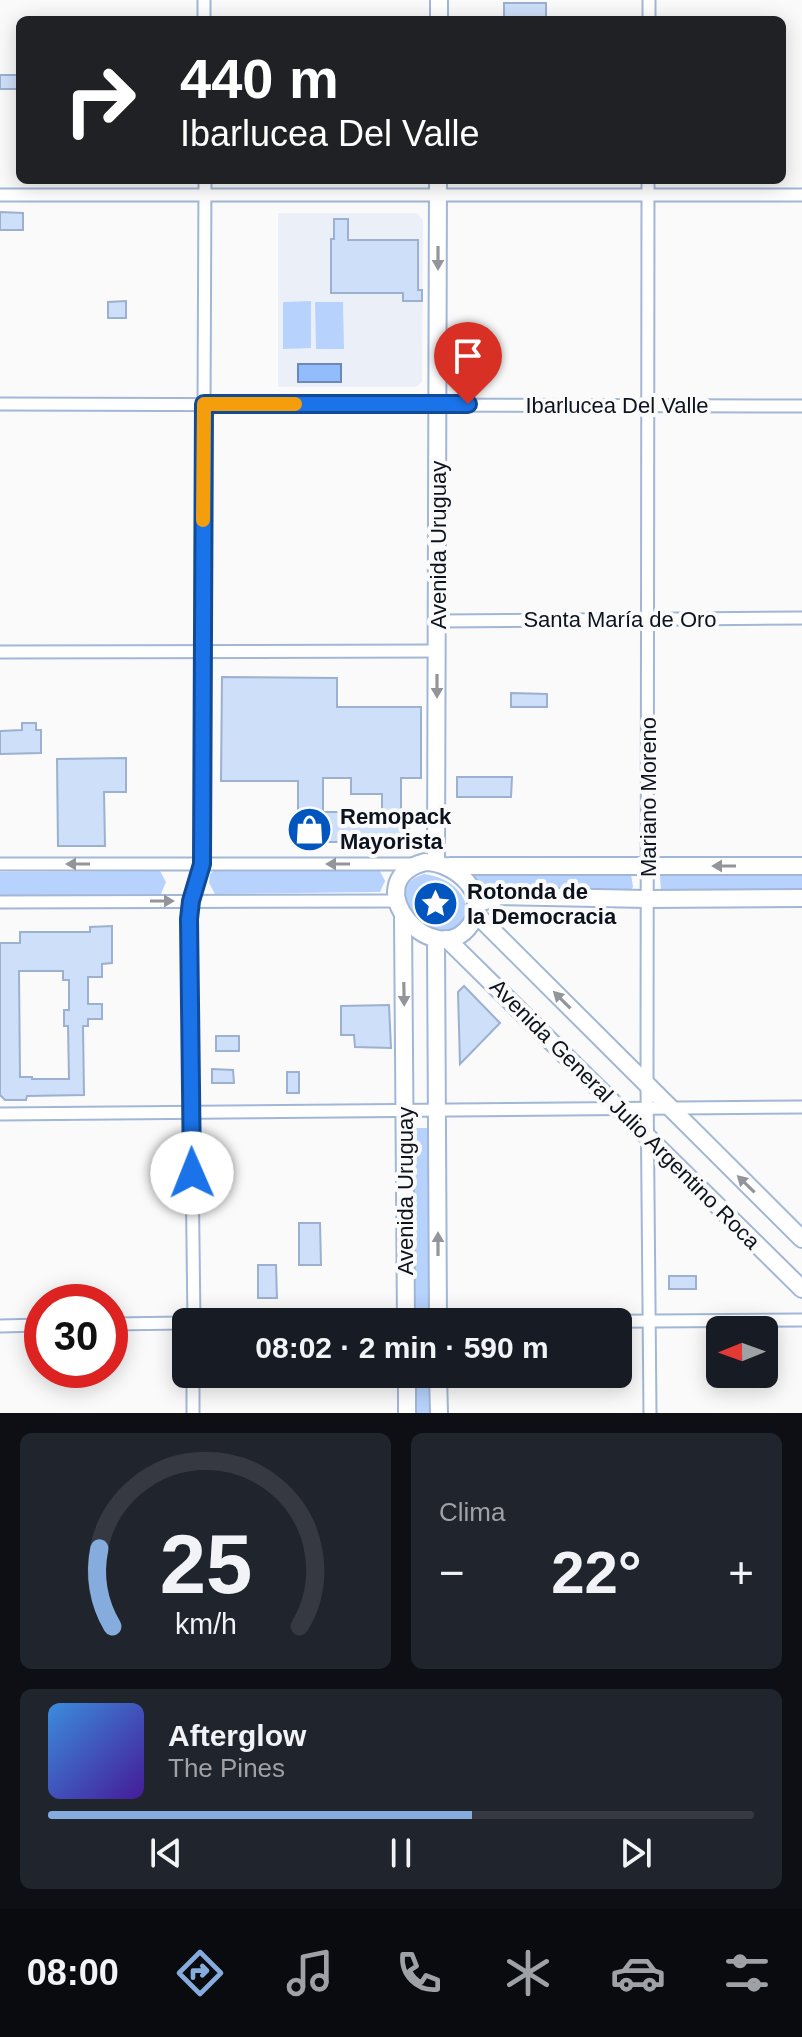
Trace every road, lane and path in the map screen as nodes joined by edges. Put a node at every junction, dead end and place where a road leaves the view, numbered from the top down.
1 (205, 184) edge
2 (648, 184) edge
3 (438, 188) edge
4 (205, 194) junction
5 (648, 194) junction
6 (0, 195) edge
7 (802, 195) edge
8 (0, 404) edge
9 (204, 404) junction
10 (438, 404) junction
11 (649, 405) junction
12 (802, 406) edge
13 (649, 618) junction
14 (802, 618) edge
15 (438, 621) junction
16 (437, 651) junction
17 (0, 652) edge
18 (202, 652) junction
19 (0, 864) edge
20 (202, 864) junction
21 (416, 864) junction
22 (443, 864) junction
23 (647, 866) junction
24 (802, 866) edge
25 (802, 898) edge
26 (647, 899) junction
27 (191, 901) junction
28 (0, 902) edge
29 (400, 908) junction
30 (476, 908) junction
31 (442, 939) junction
32 (647, 1085) junction
33 (618, 1107) junction
34 (802, 1107) edge
35 (647, 1108) junction
36 (669, 1108) junction
37 (405, 1111) junction
38 (437, 1111) junction
39 (191, 1113) junction
40 (0, 1114) edge
41 (649, 1138) junction
42 (802, 1239) edge
43 (802, 1289) edge
44 (194, 1308) edge
45 (406, 1308) edge
46 (438, 1308) edge
47 (632, 1319) edge
48 (649, 1319) junction
49 (802, 1320) edge
50 (172, 1323) edge
51 (128, 1324) edge
52 (24, 1325) edge
53 (0, 1326) edge
54 (193, 1388) edge
55 (407, 1388) edge
56 (438, 1388) edge
57 (193, 1413) edge
58 (407, 1413) edge
59 (439, 1413) edge
60 (650, 1413) edge

1 - 4 street
2 - 5 street, Mariano Moreno
3 - 4 street
3 - 5 street
3 -> 10 street, Avenida Uruguay
4 - 6 street
4 - 9 street
5 - 7 street
5 - 11 street, Mariano Moreno
8 - 9 street, Ibarlucea Del Valle
9 - 10 street, Ibarlucea Del Valle
9 - 18 street
10 - 11 street, Ibarlucea Del Valle
10 - 15 street, Avenida Uruguay
11 - 12 street, Ibarlucea Del Valle
11 - 13 street, Mariano Moreno
13 - 14 street, Santa María de Oro
13 - 15 street, Santa María de Oro
13 - 23 street, Mariano Moreno
15 - 16 street, Avenida Uruguay
16 - 18 street
16 -> 22 street, Avenida Uruguay
17 - 18 street
18 - 20 street
20 -> 19 street
21 -> 20 street
20 - 27 street
21 - 22 street
21 - 29 street
22 - 23 street
22 - 30 street
24 -> 23 street
23 - 26 street, Mariano Moreno
25 - 26 street
26 - 30 street
26 - 32 street, Mariano Moreno
28 -> 27 street
27 - 29 street
27 - 39 street
29 - 31 street
29 -> 37 street, Avenida Uruguay
30 - 31 street
32 -> 30 street, Avenida General Julio Argentino Roca
31 - 33 street, Avenida General Julio Argentino Roca
31 - 38 street, Avenida Uruguay
32 - 35 street, Mariano Moreno
32 - 36 street, Avenida General Julio Argentino Roca
33 - 35 street
33 - 38 street
33 - 41 street, Avenida General Julio Argentino Roca
34 - 36 street
35 - 36 street
35 - 41 street, Mariano Moreno
42 -> 36 street, Avenida General Julio Argentino Roca
37 - 38 street
37 - 39 street
37 - 45 street, Avenida Uruguay
46 -> 38 street, Avenida Uruguay
39 - 40 street
39 - 44 street
41 - 43 street, Avenida General Julio Argentino Roca
41 - 48 street, Mariano Moreno
47 - 48 street
48 - 49 street
48 - 60 street, Mariano Moreno
50 - 51 street
52 - 53 street
54 - 57 street
55 - 58 street
56 - 59 street

